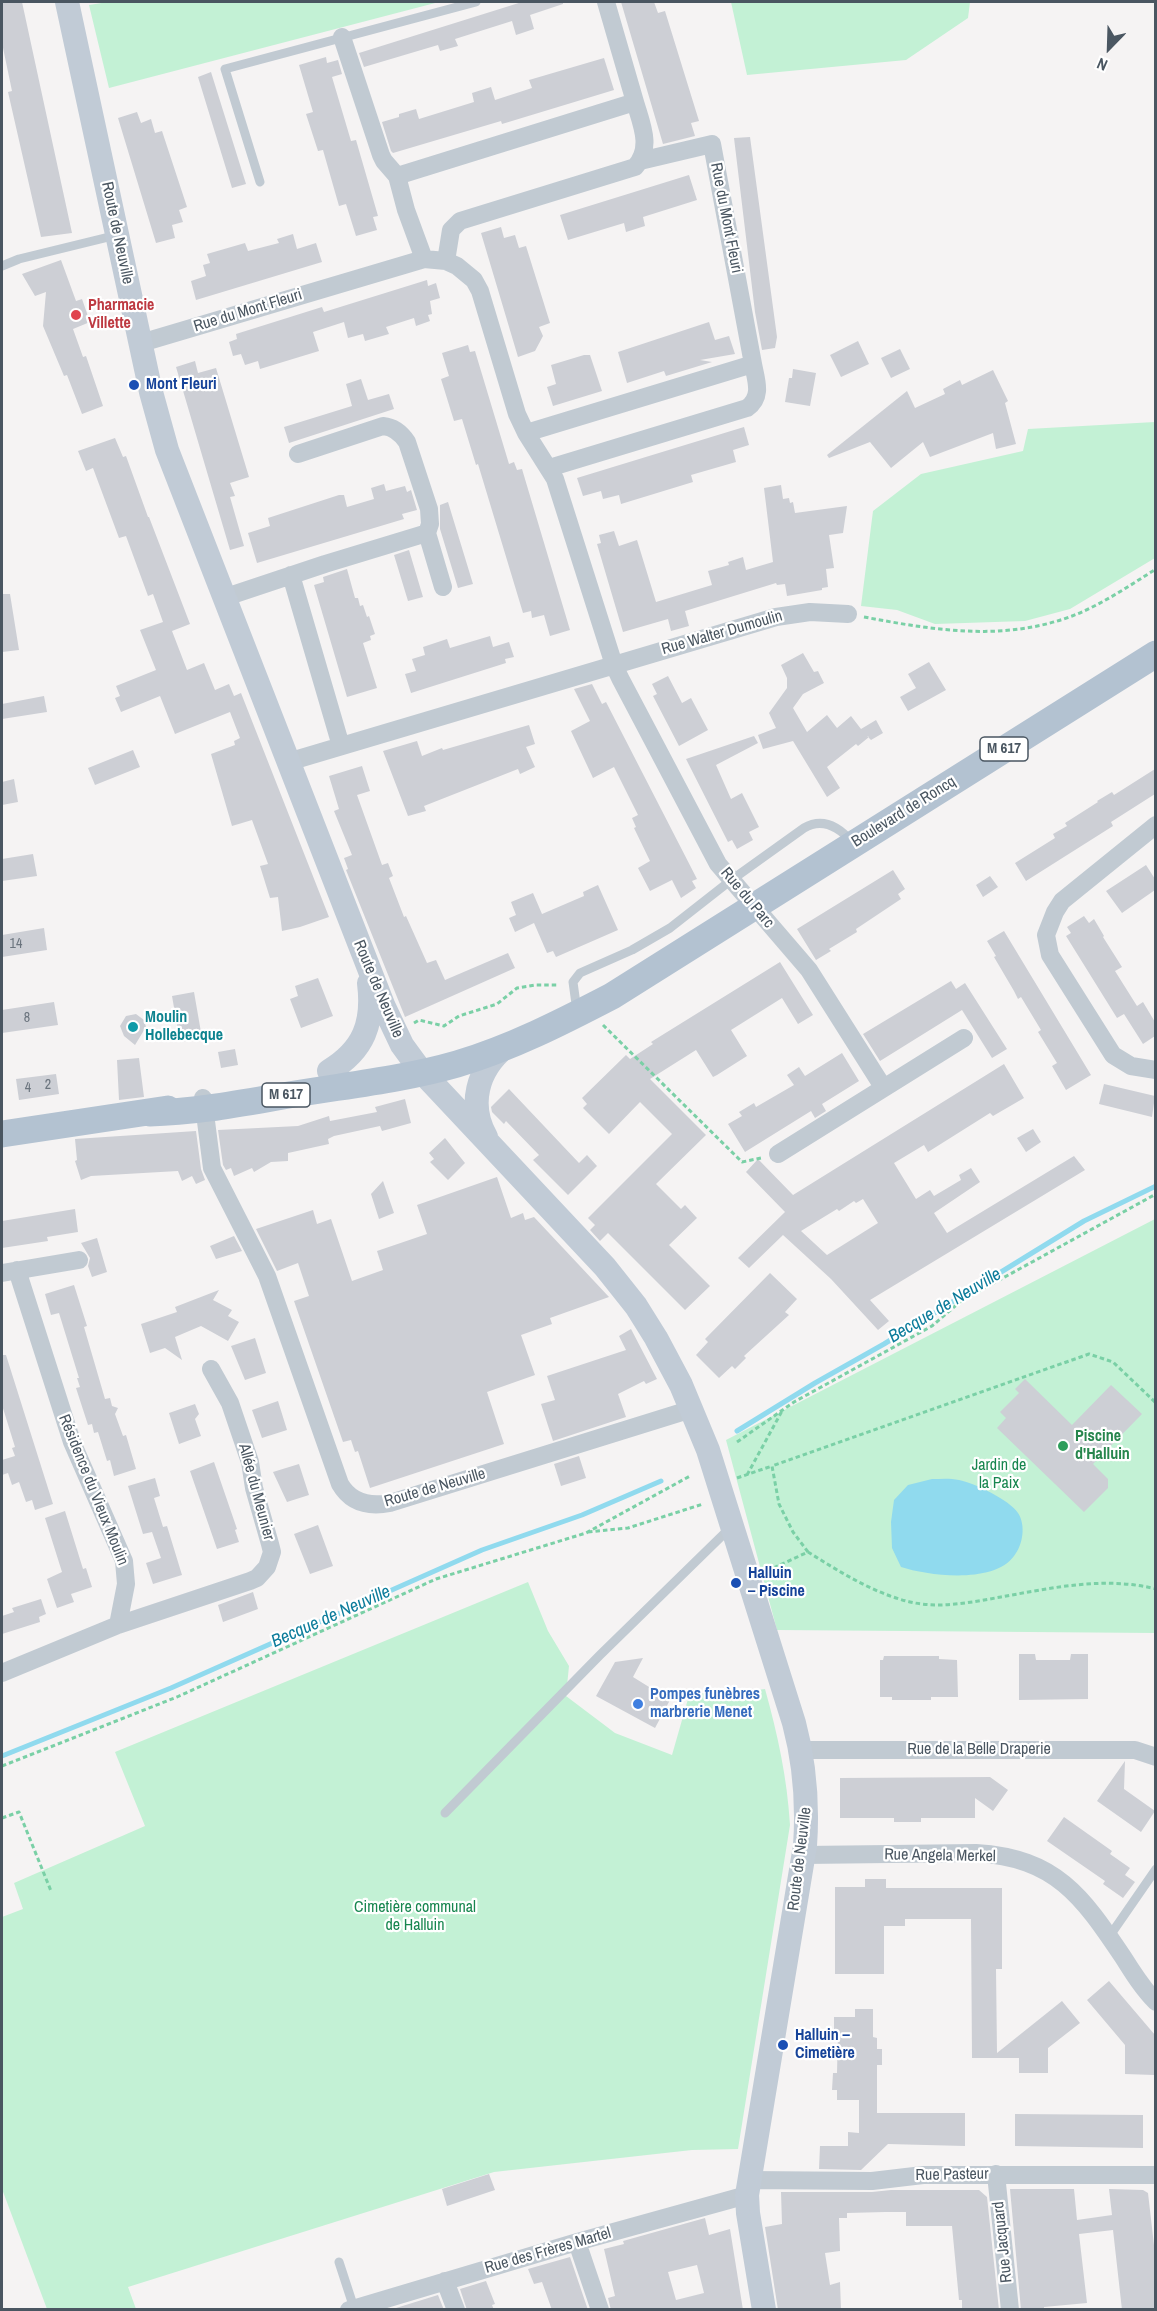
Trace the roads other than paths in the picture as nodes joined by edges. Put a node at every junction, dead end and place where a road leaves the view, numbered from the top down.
1 (67, 2) edge
2 (476, 2) edge
3 (606, 2) edge
4 (342, 37) junction
5 (635, 102) junction
6 (640, 161) junction
7 (397, 176) junction
8 (260, 182) dead end
9 (117, 235) junction
10 (424, 259) junction
11 (446, 261) junction
12 (2, 266) edge
13 (141, 343) junction
14 (753, 363) junction
15 (526, 433) junction
16 (298, 453) dead end
17 (549, 468) junction
18 (427, 533) junction
19 (291, 575) junction
20 (443, 587) dead end
21 (223, 598) junction
22 (848, 614) road end
23 (1155, 654) edge
24 (614, 665) junction
25 (341, 746) junction
26 (288, 762) junction
27 (1155, 825) edge
28 (853, 844) junction
29 (730, 881) junction
30 (753, 906) junction
31 (362, 952) junction
32 (579, 999) junction
33 (964, 1038) dead end
34 (505, 1047) junction
35 (416, 1064) junction
36 (1155, 1070) edge
37 (329, 1071) junction
38 (883, 1088) junction
39 (203, 1102) junction
40 (2, 1134) edge
41 (494, 1149) junction
42 (777, 1154) road end
43 (79, 1260) dead end
44 (9, 1271) edge
45 (211, 1369) dead end
46 (692, 1409) junction
47 (733, 1525) junction
48 (118, 1625) junction
49 (2, 1673) edge
50 (801, 1750) junction
51 (1155, 1757) edge
52 (446, 1813) dead end
53 (804, 1855) junction
54 (1155, 1869) edge
55 (1109, 1936) junction
56 (1155, 2002) edge
57 (996, 2174) junction
58 (1155, 2175) edge
59 (748, 2187) junction
60 (577, 2242) junction
61 (339, 2262) dead end
62 (445, 2281) junction
63 (352, 2309) edge
64 (456, 2310) edge
65 (600, 2310) edge
66 (764, 2310) edge
67 (1010, 2310) edge

1 - 9 street, Route de Neuville
2 - 4 lane
3 - 5 street
4 - 7 street
4 - 8 lane
5 - 6 street
5 - 7 street
6 - 11 street, Rue du Mont Fleuri
6 - 14 street, Rue du Mont Fleuri
7 - 10 street
9 - 12 lane
9 - 13 street, Route de Neuville
10 - 11 street, Rue du Mont Fleuri
10 - 13 street, Rue du Mont Fleuri
11 - 15 street, Rue du Mont Fleuri
13 - 21 street, Route de Neuville
14 - 15 street
14 - 17 street, Rue du Mont Fleuri
15 - 17 street, Rue du Mont Fleuri
16 - 18 street
17 - 24 street, Rue du Mont Fleuri
18 - 19 street
18 - 20 street
19 - 21 street
19 - 25 street
21 - 26 street, Route de Neuville
22 - 24 street, Rue Walter Dumoulin
23 - 28 main road, Boulevard de Roncq / M 617
24 - 25 street, Rue Walter Dumoulin
24 - 29 street, Rue du Parc
25 - 26 street, Rue Walter Dumoulin
26 - 31 street, Route de Neuville
27 - 36 street
28 - 29 lane
28 - 30 main road, Boulevard de Roncq / M 617
29 - 30 street, Rue du Parc
29 - 32 lane
30 - 32 main road, Boulevard de Roncq / M 617
30 - 38 street, Rue du Parc
31 - 35 street, Route de Neuville
31 - 37 street
32 - 34 main road, Boulevard de Roncq / M 617
32 - 35 main road, Boulevard de Roncq / M 617
33 - 38 street
34 - 35 main road, Boulevard de Roncq / M 617
34 - 41 street
35 - 37 main road, M 617
35 - 39 main road, M 617
35 - 41 street, Route de Neuville
37 - 39 main road, M 617
38 - 42 street
39 - 40 main road, M 617
39 - 46 street, Route de Neuville
41 - 46 street, Route de Neuville
43 - 44 street, Résidence du Vieux Moulin
44 - 48 street, Résidence du Vieux Moulin
45 - 48 street, Allée du Meunier
46 - 47 street, Route de Neuville
47 - 50 street, Route de Neuville
47 - 52 lane
48 - 49 street
50 - 51 street, Rue de la Belle Draperie
50 - 53 street, Route de Neuville
53 - 55 street, Rue Angela Merkel
53 - 59 street, Route de Neuville
54 - 55 lane
55 - 56 street, Rue Angela Merkel
57 - 58 street, Rue Pasteur
57 - 59 street, Rue Pasteur
57 - 67 street, Rue Jacquard
59 - 60 street, Rue des Frères Martel
59 - 66 street, Route de Neuville
60 - 62 street, Rue des Frères Martel
60 - 65 street
61 - 63 lane
62 - 63 street, Rue des Frères Martel
62 - 64 street

